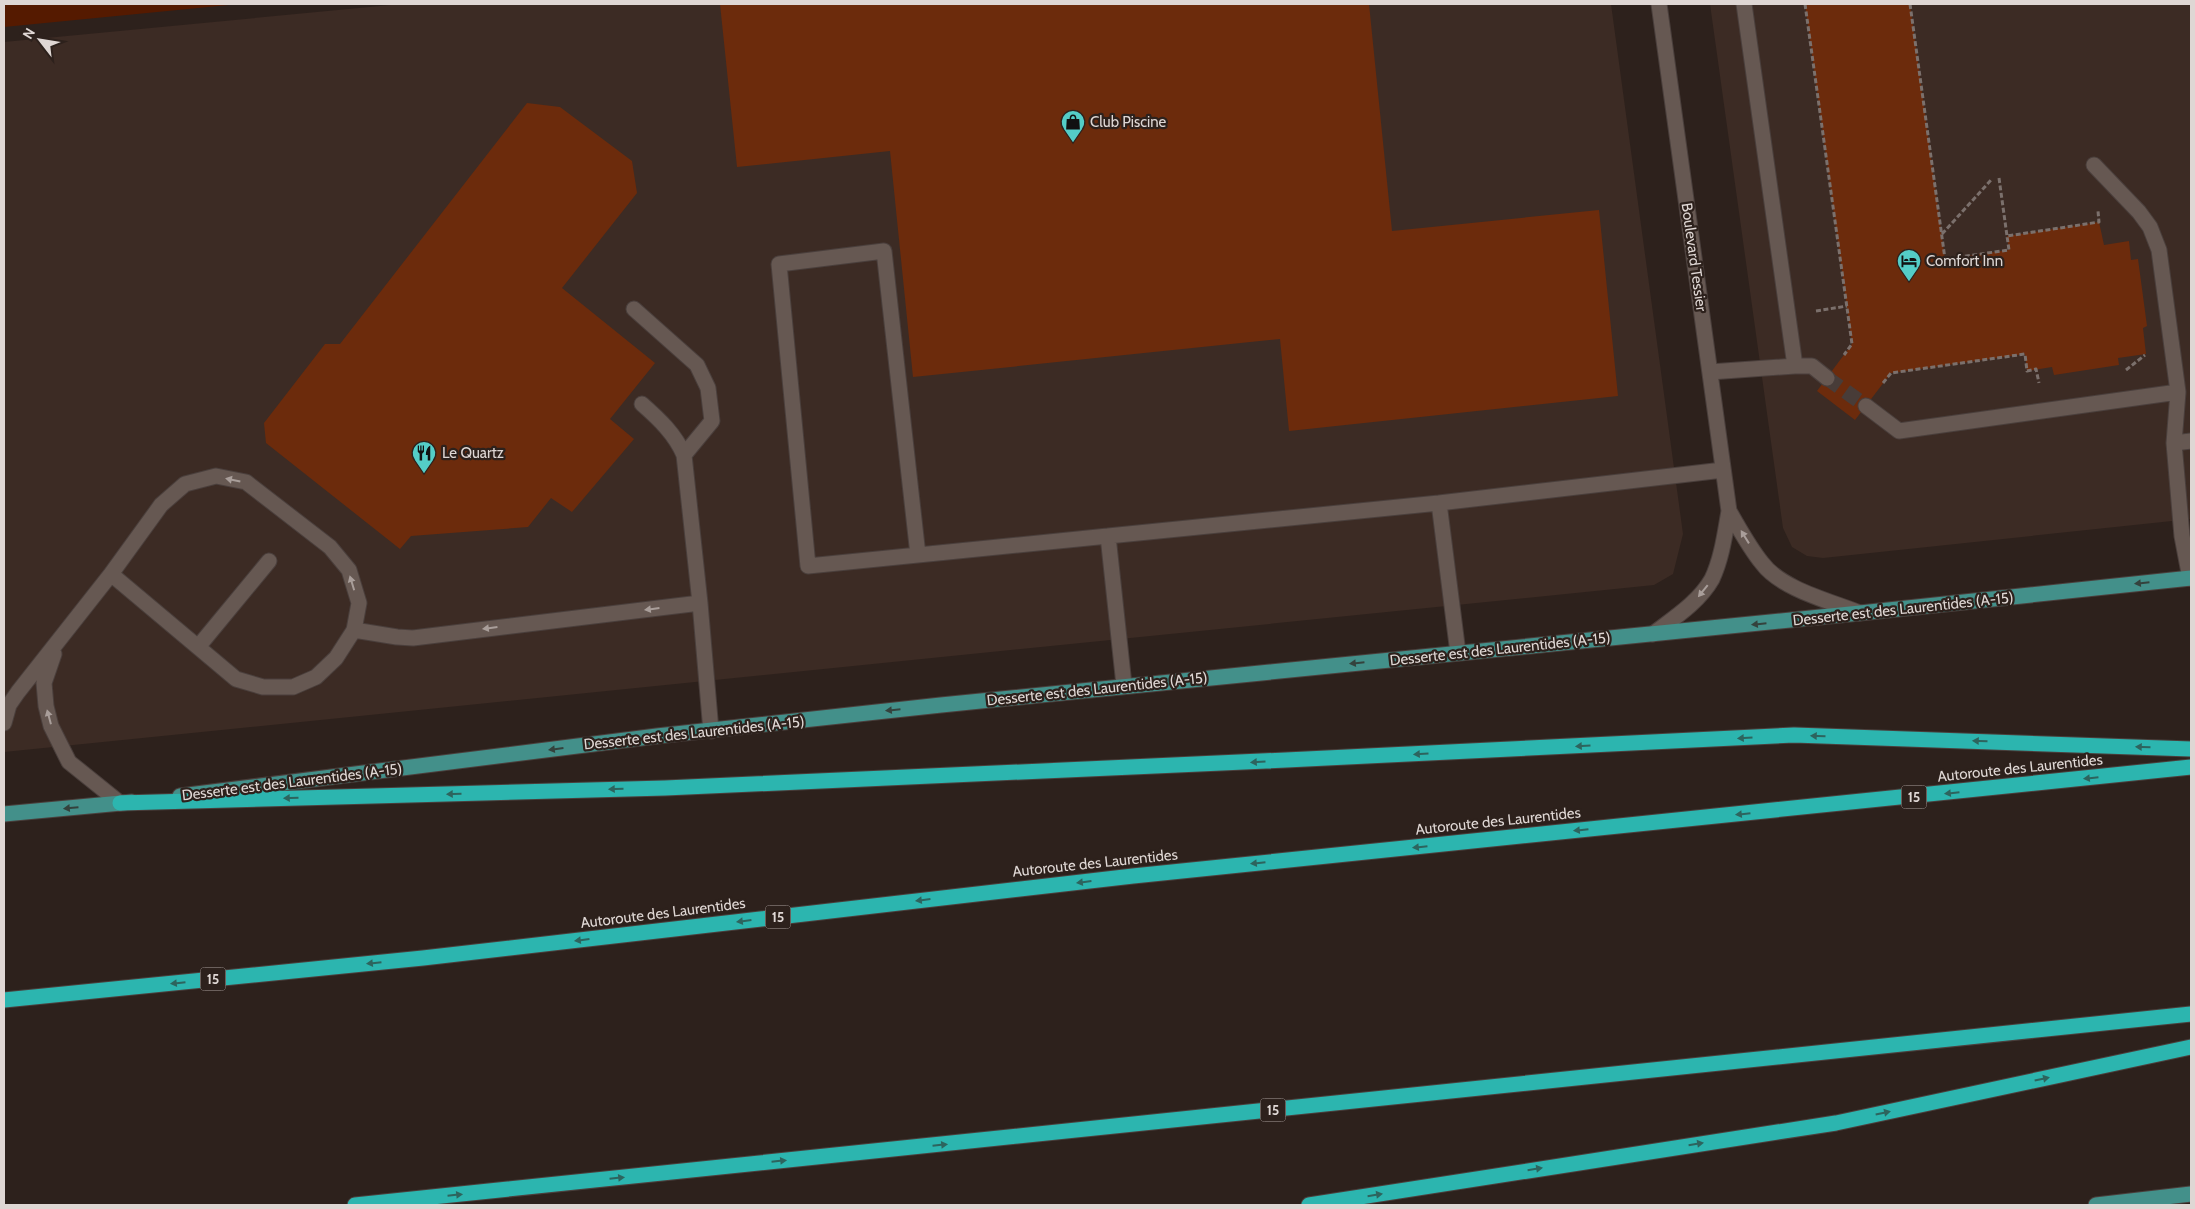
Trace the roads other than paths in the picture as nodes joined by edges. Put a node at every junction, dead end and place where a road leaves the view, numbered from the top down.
1 (1659, 4) edge
2 (1744, 4) edge
3 (2094, 165) dead end
4 (634, 309) dead end
5 (1795, 366) junction
6 (1710, 372) junction
7 (1827, 378) tunnel mouth
8 (2178, 392) junction
9 (642, 404) dead end
10 (1866, 406) tunnel mouth
11 (2191, 441) edge
12 (2174, 443) junction
13 (684, 455) junction
14 (1723, 470) junction
15 (1439, 503) junction
16 (1728, 511) junction
17 (1108, 536) junction
18 (918, 555) junction
19 (269, 561) dead end
20 (111, 574) junction
21 (2191, 578) edge
22 (700, 603) junction
23 (1860, 614) junction
24 (354, 630) junction
25 (1653, 634) junction
26 (64, 635) junction
27 (198, 647) junction
28 (1458, 653) junction
29 (1124, 685) junction
30 (4, 723) edge
31 (711, 731) junction
32 (2191, 748) edge
33 (2191, 767) edge
34 (120, 803) junction
35 (4, 814) edge
36 (4, 1000) edge
37 (2191, 1014) edge
38 (2191, 1047) edge
39 (2191, 1194) edge
40 (355, 1205) edge
41 (1309, 1205) edge
42 (2096, 1205) edge

1 - 6 street, Boulevard Tessier
2 - 5 street
3 - 8 street
4 - 13 street
5 - 6 street
5 - 7 street
6 - 14 street, Boulevard Tessier
8 - 10 street
8 - 12 street
9 - 13 street
11 - 12 street
12 - 21 street
13 - 22 street
14 - 15 street
14 - 16 street, Boulevard Tessier
15 - 17 street
15 - 28 street
23 -> 16 street, Boulevard Tessier
16 -> 25 street, Boulevard Tessier
17 - 18 street
17 - 29 street
18 - 18 street
19 - 27 street
24 -> 20 street
20 - 26 street
20 - 27 street
21 -> 23 main road, Desserte est des Laurentides (A-15)
22 -> 24 street
22 - 31 street
23 -> 25 main road, Desserte est des Laurentides (A-15)
24 - 27 street
25 - 28 main road, Desserte est des Laurentides (A-15)
26 - 30 street
34 -> 26 street
28 -> 29 main road, Desserte est des Laurentides (A-15)
29 -> 31 main road, Desserte est des Laurentides (A-15)
31 -> 34 main road, Desserte est des Laurentides (A-15)
32 -> 34 highway
33 -> 36 highway, Autoroute des Laurentides / 15
34 -> 35 main road, Desserte est des Laurentides (A-15)
40 -> 37 highway, 15
41 -> 38 highway
39 - 42 main road

